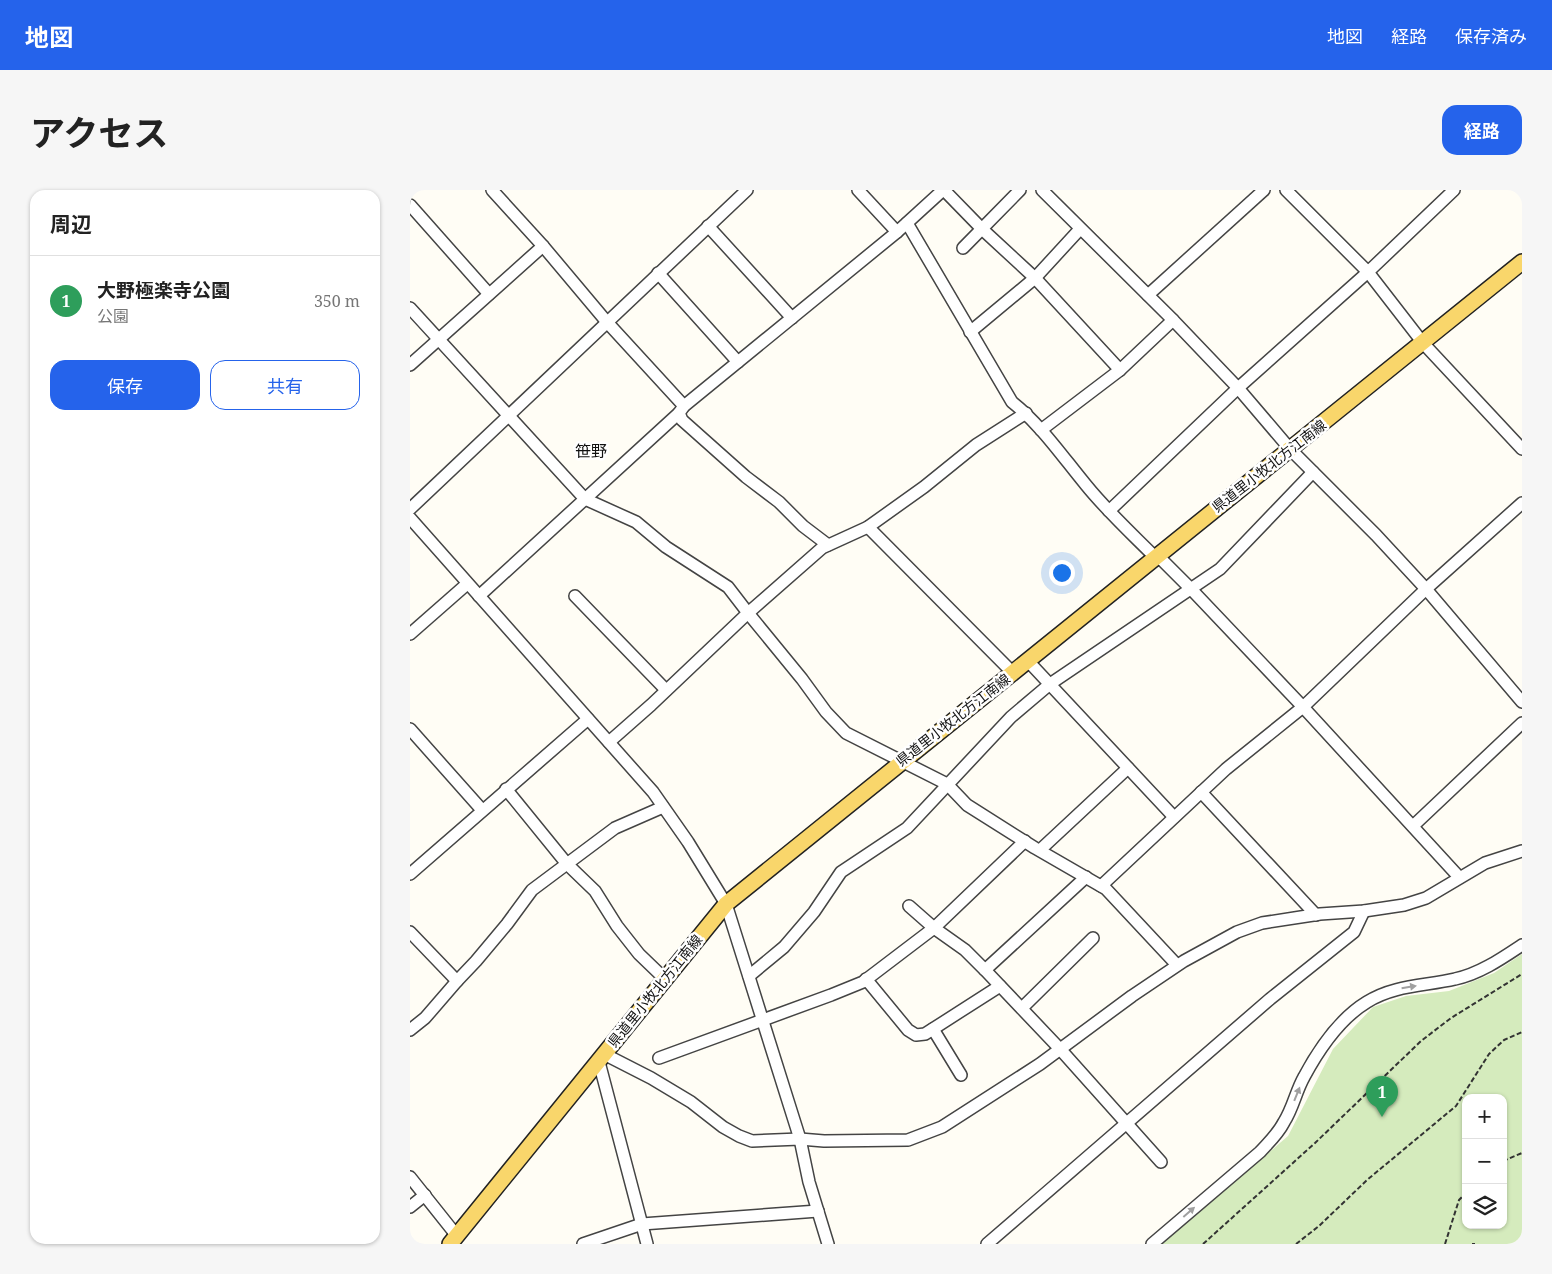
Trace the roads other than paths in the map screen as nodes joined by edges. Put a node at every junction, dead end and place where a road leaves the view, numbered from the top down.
1 (492, 190) edge
2 (747, 190) edge
3 (858, 190) edge
4 (944, 190) edge
5 (1020, 190) edge
6 (1042, 190) edge
7 (1264, 190) edge
8 (1286, 190) edge
9 (1454, 190) edge
10 (410, 205) edge
11 (906, 224) junction
12 (708, 226) junction
13 (982, 229) junction
14 (1080, 230) junction
15 (897, 232) junction
16 (543, 246) junction
17 (962, 248) dead end
18 (1522, 262) edge
19 (1368, 272) junction
20 (658, 273) junction
21 (1035, 278) junction
22 (489, 294) junction
23 (1148, 295) junction
24 (410, 308) edge
25 (792, 318) junction
26 (1173, 320) junction
27 (606, 321) junction
28 (970, 332) junction
29 (439, 340) junction
30 (1423, 343) junction
31 (738, 362) junction
32 (410, 366) edge
33 (1120, 370) junction
34 (1238, 388) junction
35 (682, 410) junction
36 (1026, 413) junction
37 (507, 416) junction
38 (1041, 430) junction
39 (1290, 449) junction
40 (1522, 449) edge
41 (1313, 472) junction
42 (585, 499) junction
43 (1522, 503) edge
44 (410, 509) edge
45 (1109, 511) junction
46 (410, 518) edge
47 (868, 527) junction
48 (828, 545) junction
49 (1156, 556) junction
50 (467, 584) junction
51 (1191, 589) junction
52 (1426, 589) junction
53 (479, 596) junction
54 (575, 596) dead end
55 (748, 613) junction
56 (410, 634) edge
57 (1028, 660) junction
58 (1013, 673) junction
59 (1050, 684) junction
60 (666, 690) junction
61 (1522, 702) edge
62 (1303, 707) junction
63 (588, 719) junction
64 (1522, 723) edge
65 (410, 729) edge
66 (609, 742) junction
67 (902, 760) junction
68 (1128, 768) junction
69 (947, 784) junction
70 (506, 789) junction
71 (1201, 792) junction
72 (663, 807) junction
73 (482, 810) junction
74 (1174, 817) junction
75 (1412, 826) junction
76 (1025, 841) junction
77 (1040, 850) junction
78 (1522, 851) edge
79 (567, 864) junction
80 (410, 874) edge
81 (1086, 876) junction
82 (1459, 877) junction
83 (1101, 886) junction
84 (726, 904) junction
85 (909, 906) dead end
86 (1364, 911) junction
87 (1316, 914) junction
88 (934, 928) junction
89 (410, 932) edge
90 (1093, 938) dead end
91 (1522, 945) edge
92 (1177, 965) junction
93 (985, 970) junction
94 (749, 976) junction
95 (866, 979) junction
96 (666, 980) junction
97 (457, 981) junction
98 (1000, 986) junction
99 (1022, 1008) junction
100 (764, 1020) junction
101 (933, 1029) junction
102 (410, 1030) edge
103 (1060, 1049) junction
104 (601, 1058) junction
105 (659, 1058) dead end
106 (961, 1075) dead end
107 (1126, 1123) junction
108 (800, 1138) junction
109 (1161, 1162) dead end
110 (410, 1177) edge
111 (425, 1195) junction
112 (410, 1207) edge
113 (818, 1211) junction
114 (642, 1224) junction
115 (454, 1240) edge
116 (583, 1244) edge
117 (647, 1244) edge
118 (828, 1244) edge
119 (987, 1244) edge
120 (1152, 1244) edge

1 - 16 street
2 - 12 street
3 - 15 street
4 - 11 street
4 - 13 street
5 - 13 street
6 - 14 street
7 - 23 street
8 - 19 street
9 - 19 street
10 - 22 street
11 - 15 street
11 - 28 street
12 - 20 street
12 - 25 street
13 - 17 street
13 - 21 street
14 - 21 street
14 - 23 street
15 - 25 street
16 - 22 street
16 - 27 street
18 - 30 main road, 県道里小牧北方江南線
19 - 30 street
19 - 34 street
20 - 27 street
20 - 31 street
21 - 28 street
21 - 33 street
22 - 29 street
23 - 26 street
24 - 29 street
25 - 31 street
26 - 33 street
26 - 34 street
27 - 35 street
27 - 37 street
28 - 36 street
29 - 32 street
29 - 37 street
30 - 39 main road, 県道里小牧北方江南線
30 - 40 street
31 - 35 street
33 - 38 street
34 - 39 street
34 - 45 street
35 - 42 street
35 - 48 street
36 - 38 street
36 - 47 street
37 - 42 street
37 - 44 street
38 - 45 street
39 - 41 street
39 - 49 main road, 県道里小牧北方江南線
41 - 51 street
41 - 52 street
42 - 53 street
42 - 55 street
43 - 52 street
45 - 49 street
46 - 50 street
47 - 48 street
47 - 58 street
48 - 55 street
49 - 51 street
49 - 57 main road, 県道里小牧北方江南線
50 - 53 street
50 - 56 street
51 - 59 street
51 - 62 street
52 - 61 street
52 - 62 street
53 - 63 street
54 - 60 street
55 - 60 street
55 - 67 street
57 - 58 main road, 県道里小牧北方江南線
57 - 59 street
58 - 67 main road, 県道里小牧北方江南線
59 - 68 street
59 - 69 street
60 - 66 street
62 - 71 street
62 - 75 street
63 - 66 street
63 - 70 street
64 - 75 street
65 - 73 street
66 - 72 street
67 - 69 street
67 - 84 main road, 県道里小牧北方江南線
68 - 74 street
68 - 77 street
69 - 76 street
69 - 94 street
70 - 73 street
70 - 79 street
71 - 74 street
71 - 87 street
72 - 79 street
72 - 84 street
73 - 80 street
74 - 83 street
75 - 82 street
76 - 77 street
76 - 88 street
77 - 81 street
78 - 82 street
79 - 96 street
79 - 97 street
81 - 83 street
81 - 93 street
82 - 86 street
83 - 92 street
84 - 94 street
84 - 96 main road, 県道里小牧北方江南線
85 - 88 street
86 - 87 street
86 - 107 street
87 - 92 street
88 - 93 street
88 - 95 street
89 - 97 street
90 - 99 street
120 -> 91 street
92 - 103 street
93 - 98 street
94 - 100 street
95 - 100 street
95 - 101 street
96 - 104 main road, 県道里小牧北方江南線
97 - 102 street
98 - 99 street
98 - 101 street
99 - 103 street
100 - 105 street
100 - 108 street
101 - 106 street
103 - 107 street
103 - 108 street
104 - 108 street
104 - 114 street
104 - 115 main road, 県道里小牧北方江南線
107 - 109 street
107 - 119 street
108 - 113 street
110 - 111 street
111 - 112 street
111 - 115 street
113 - 114 street
113 - 118 street
114 - 116 street
114 - 117 street

